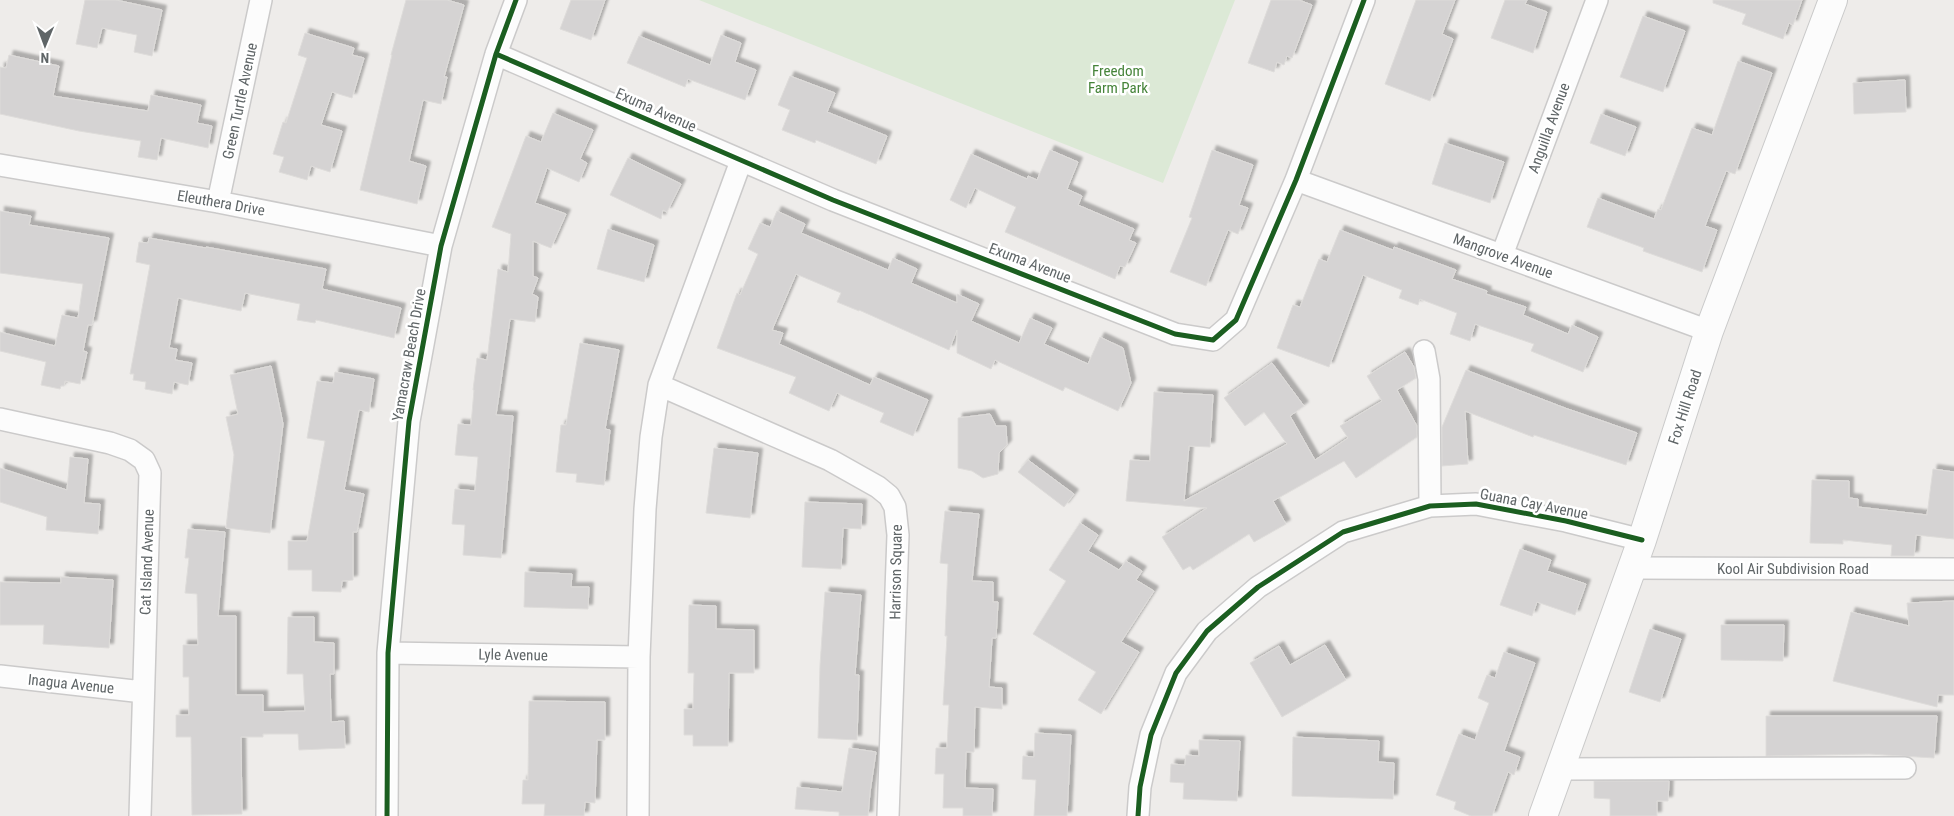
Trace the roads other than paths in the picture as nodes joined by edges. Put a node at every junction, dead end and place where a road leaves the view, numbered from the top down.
1 (261, 0) edge
2 (516, 0) edge
3 (1364, 0) edge
4 (1597, 0) edge
5 (1833, 0) edge
6 (496, 54) junction
7 (741, 161) junction
8 (0, 166) edge
9 (1296, 180) junction
10 (218, 202) junction
11 (441, 246) junction
12 (1502, 255) junction
13 (1709, 331) junction
14 (1424, 351) dead end
15 (659, 386) junction
16 (0, 419) edge
17 (1430, 506) junction
18 (1642, 540) junction
19 (1632, 568) junction
20 (1954, 569) edge
21 (388, 652) junction
22 (639, 657) junction
23 (0, 676) edge
24 (143, 692) junction
25 (1905, 768) dead end
26 (1560, 769) junction
27 (140, 816) edge
28 (386, 816) edge
29 (638, 816) edge
30 (888, 816) edge
31 (1138, 816) edge
32 (1543, 816) edge

1 - 10 street, Green Turtle Avenue
2 - 6 street, Yamacraw Beach Drive
3 - 9 street, Exuma Avenue
4 - 12 street, Anguilla Avenue
5 - 13 main road, Fox Hill Road
6 - 7 street, Exuma Avenue
6 - 11 street, Yamacraw Beach Drive
7 - 9 street, Exuma Avenue
7 - 15 street
8 - 10 street, Eleuthera Drive
9 - 12 street, Mangrove Avenue
10 - 11 street, Eleuthera Drive
11 - 21 street, Yamacraw Beach Drive
12 - 13 street, Mangrove Avenue
13 - 18 main road, Fox Hill Road
14 - 17 street
15 - 22 street
15 - 30 street, Harrison Square
16 - 24 street, Cat Island Avenue
17 - 18 street, Guana Cay Avenue
17 - 31 street, Guana Cay Avenue
18 - 19 main road, Fox Hill Road
19 - 20 street, Kool Air Subdivision Road
19 - 26 main road, Fox Hill Road
21 - 22 street, Lyle Avenue
21 - 28 street, Yamacraw Beach Drive
22 - 29 street
23 - 24 street, Inagua Avenue
24 - 27 street, Cat Island Avenue
25 - 26 street
26 - 32 main road, Fox Hill Road

